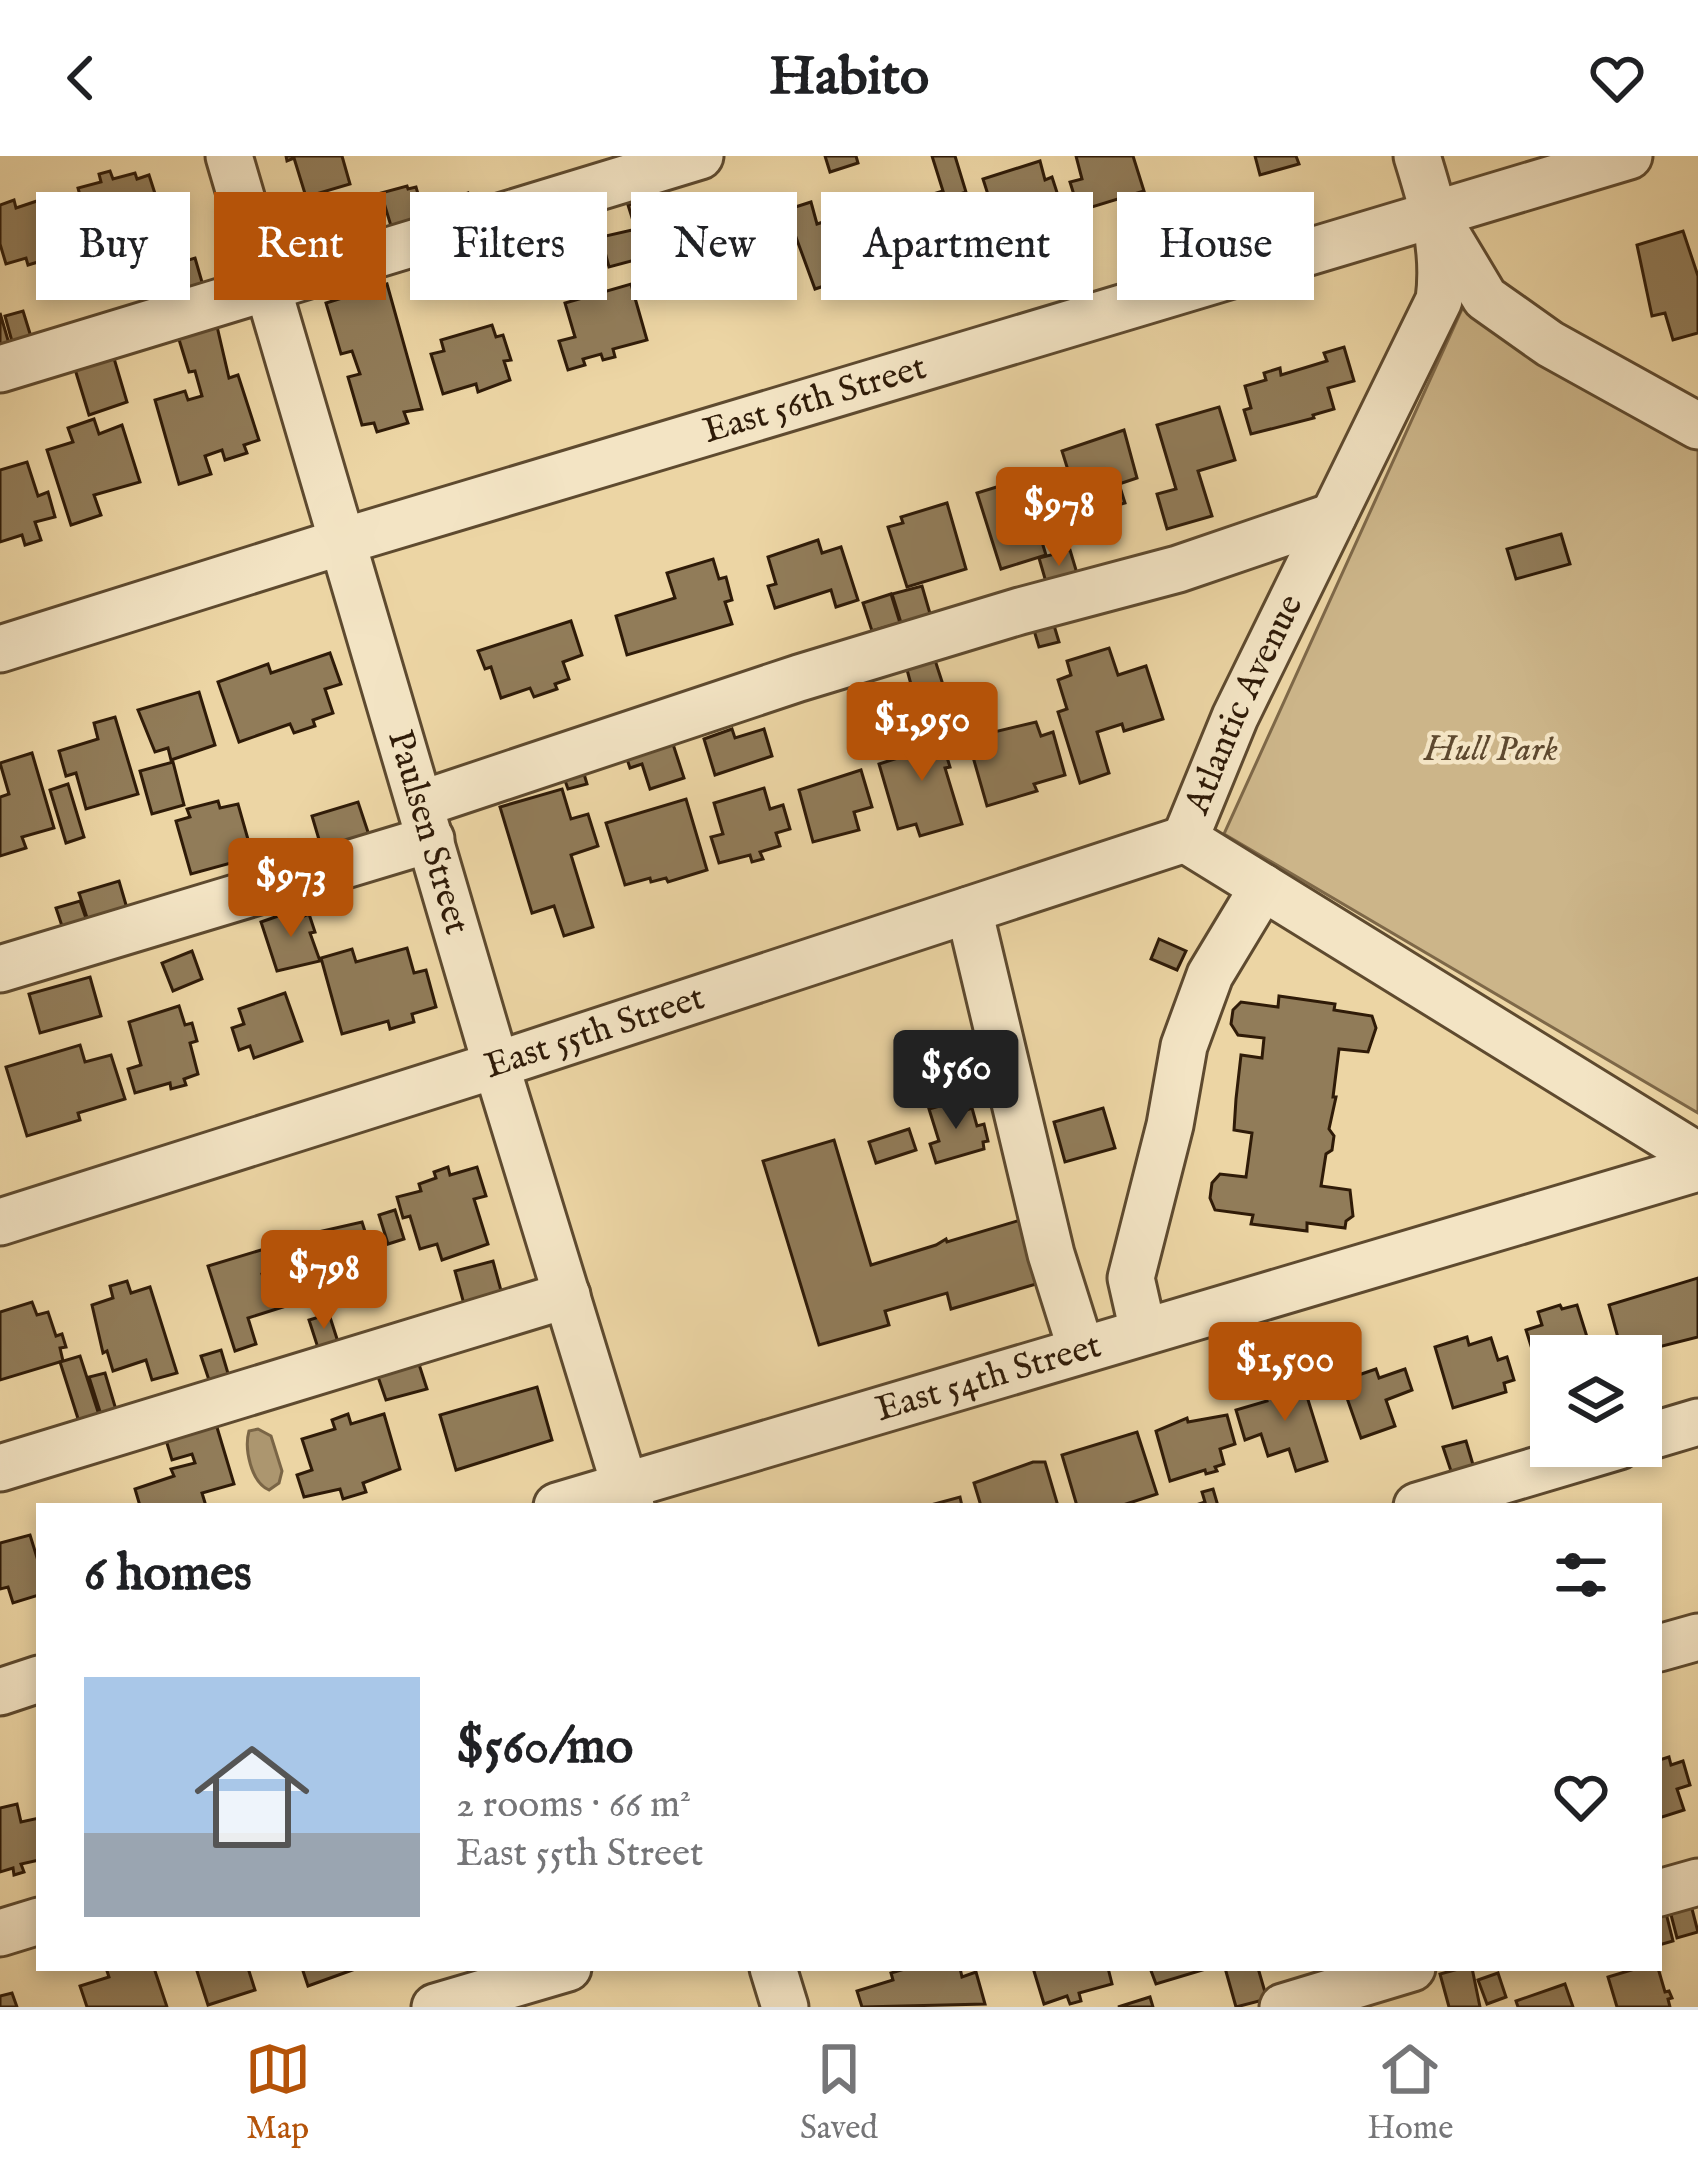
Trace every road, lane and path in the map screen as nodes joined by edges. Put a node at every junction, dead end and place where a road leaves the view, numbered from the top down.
1 (229, 156) edge
2 (700, 156) edge
3 (1417, 156) edge
4 (1629, 156) edge
5 (240, 192) edge
6 (1435, 215) junction
7 (386, 250) edge
8 (223, 300) edge
9 (272, 300) edge
10 (0, 369) edge
11 (1698, 425) edge
12 (1334, 516) junction
13 (344, 541) junction
14 (0, 649) edge
15 (426, 821) junction
16 (1185, 839) junction
17 (1263, 887) junction
18 (969, 910) junction
19 (0, 969) edge
20 (496, 1065) junction
21 (1698, 1156) edge
22 (1698, 1168) edge
23 (0, 1222) edge
24 (567, 1295) junction
25 (1144, 1331) junction
26 (1081, 1349) junction
27 (1698, 1422) edge
28 (1662, 1433) edge
29 (1548, 1467) edge
30 (0, 1468) edge
31 (628, 1495) edge
32 (576, 1503) edge
33 (1427, 1503) edge
34 (1698, 1637) edge
35 (1662, 1647) edge
36 (36, 1679) edge
37 (0, 1692) edge
38 (1698, 1882) edge
39 (1662, 1892) edge
40 (36, 1923) edge
41 (0, 1934) edge
42 (558, 1971) edge
43 (774, 1971) edge
44 (1402, 1971) edge
45 (436, 2007) edge
46 (785, 2007) edge
47 (1283, 2007) edge

1 - 5 street, Paulsen Street
2 - 7 street
3 - 6 street, Atlantic Avenue
4 - 6 street, East 56th Street
6 - 11 street, Atlantic Avenue
6 - 12 street, Atlantic Avenue
6 - 13 street, East 56th Street
8 - 10 street
9 - 13 street, Paulsen Street
12 - 15 street
12 - 16 street, Atlantic Avenue
13 - 14 street, East 56th Street
13 - 15 street, Paulsen Street
15 - 19 street
15 - 20 street, Paulsen Street
16 - 17 street, Atlantic Avenue
16 - 18 street, East 55th Street
17 - 21 street, Atlantic Avenue
17 - 25 street
18 - 20 street, East 55th Street
18 - 26 street
20 - 23 street, East 55th Street
20 - 24 street, Paulsen Street
22 - 25 street, East 54th Street
24 - 30 street
24 - 31 street, Paulsen Street
25 - 26 street, East 54th Street
26 - 31 street, East 54th Street
27 - 28 street
29 - 33 street
31 - 32 street, East 54th Street
34 - 35 street
36 - 37 street
38 - 39 street
40 - 41 street
42 - 45 street
43 - 46 street
44 - 47 street

